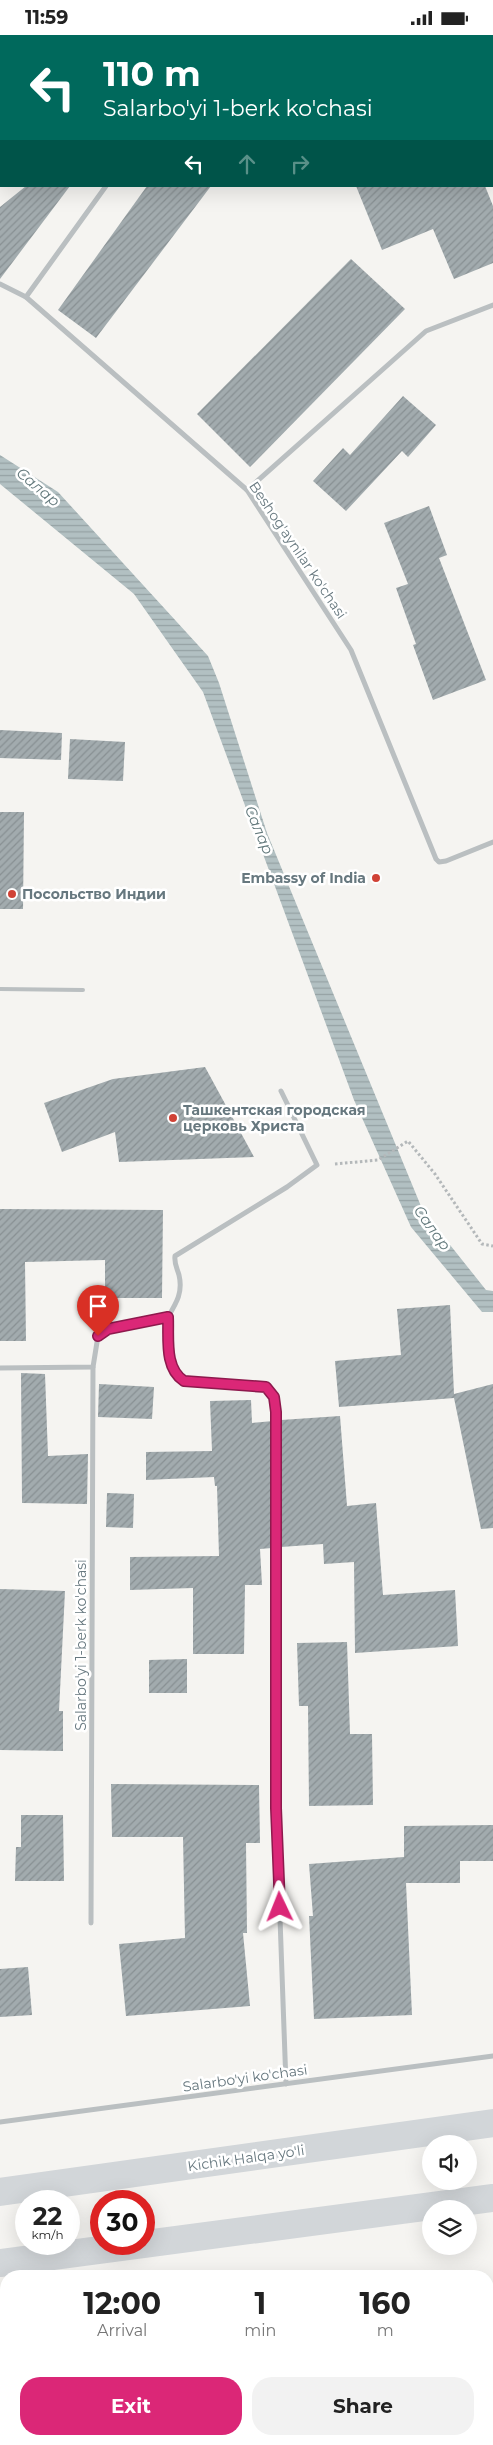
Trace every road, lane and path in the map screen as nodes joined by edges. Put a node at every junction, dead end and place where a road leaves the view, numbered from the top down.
1 (105, 187) edge
2 (0, 284) edge
3 (26, 297) junction
4 (493, 305) edge
5 (247, 490) junction
6 (493, 842) edge
7 (0, 989) edge
8 (83, 990) dead end
9 (281, 1091) dead end
10 (317, 1165) junction
11 (493, 1246) edge
12 (168, 1317) junction
13 (93, 1367) junction
14 (0, 1368) edge
15 (91, 1923) dead end
16 (493, 2056) edge
17 (286, 2083) junction
18 (0, 2122) edge
19 (493, 2123) edge
20 (0, 2192) edge
21 (493, 2198) edge
22 (0, 2263) edge

1 - 3 street
2 - 3 street, Beshog'aynilar ko'chasi
3 - 5 street, Beshog'aynilar ko'chasi
4 - 5 street
5 - 6 street, Beshog'aynilar ko'chasi
7 - 8 lane
9 - 10 street
10 - 11 path
10 - 12 street
12 - 13 street, Salarbo'yi 1-berk ko'chasi
12 - 17 street
13 - 14 street
13 - 15 street, Salarbo'yi 1-berk ko'chasi
16 - 17 street, Salarbo'yi ko'chasi
17 - 18 street, Salarbo'yi ko'chasi
19 - 20 highway, Kichik Halqa yo'li
21 - 22 highway

